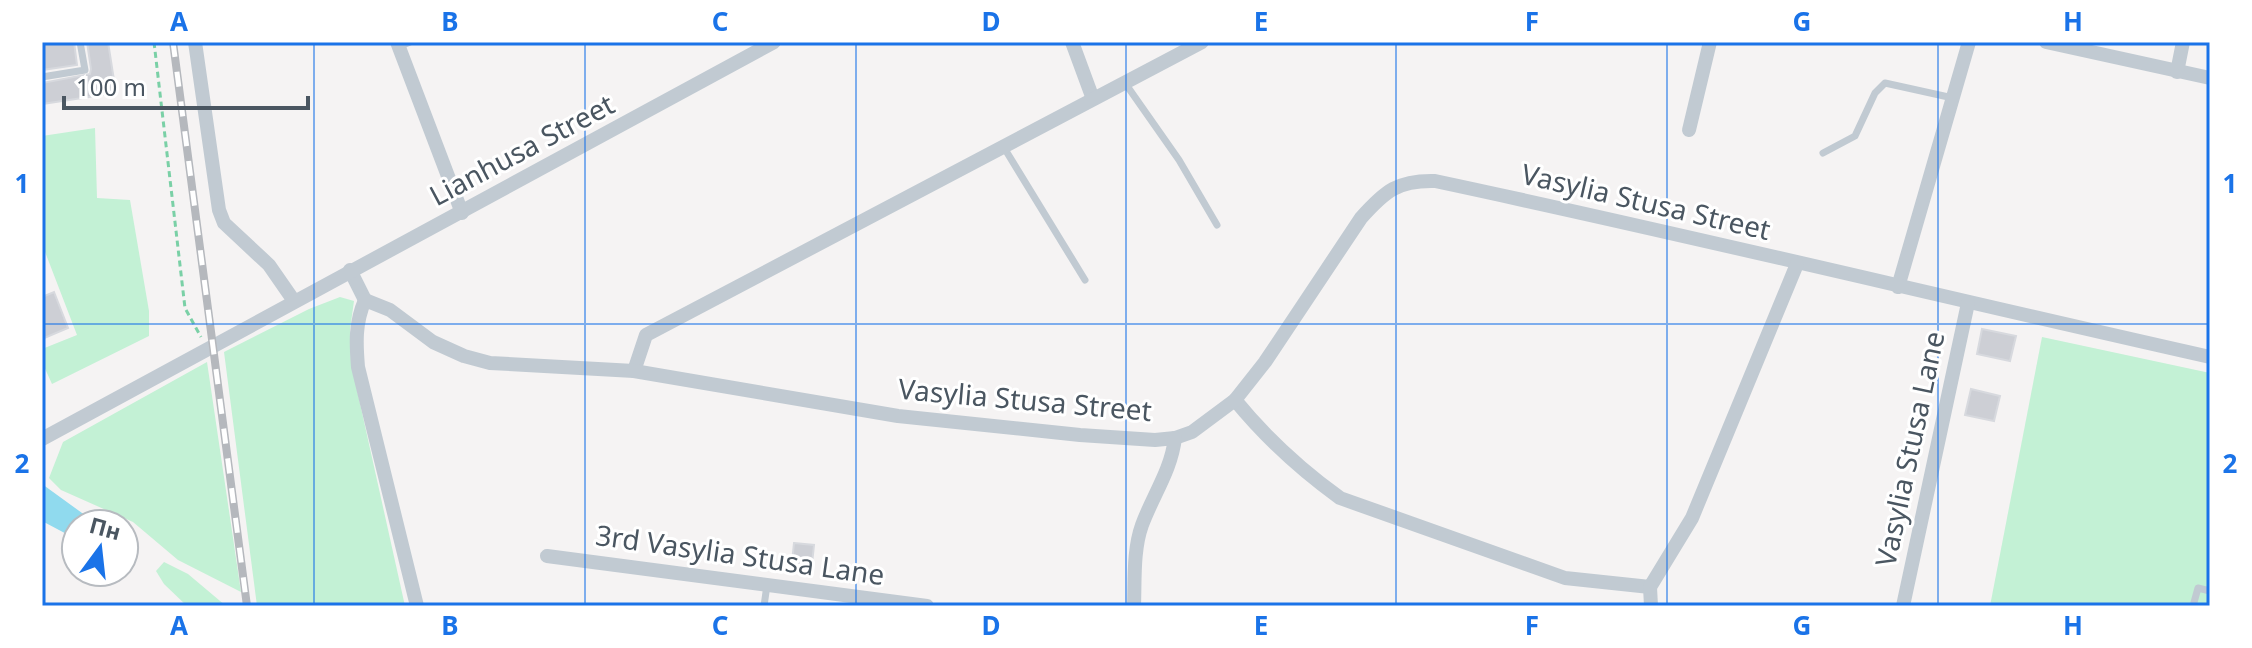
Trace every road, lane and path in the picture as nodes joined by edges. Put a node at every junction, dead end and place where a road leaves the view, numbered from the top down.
1 (80, 42) edge
2 (154, 42) edge
3 (195, 42) edge
4 (774, 42) edge
5 (1072, 42) edge
6 (1202, 42) edge
7 (1710, 42) edge
8 (1969, 42) edge
9 (2046, 42) edge
10 (2183, 42) edge
11 (402, 44) edge
12 (2177, 72) junction
13 (42, 77) edge
14 (2210, 78) edge
15 (1125, 83) junction
16 (1953, 98) junction
17 (1093, 99) junction
18 (1689, 130) dead end
19 (1003, 146) junction
20 (1823, 153) dead end
21 (462, 213) junction
22 (1217, 225) dead end
23 (1797, 264) junction
24 (350, 270) junction
25 (1085, 280) dead end
26 (1898, 287) junction
27 (365, 300) junction
28 (294, 301) junction
29 (1968, 303) junction
30 (206, 348) junction
31 (2210, 357) edge
32 (634, 371) junction
33 (1235, 400) junction
34 (1175, 438) junction
35 (42, 439) edge
36 (547, 556) dead end
37 (767, 585) junction
38 (1650, 587) junction
39 (2210, 591) edge
40 (417, 606) edge
41 (764, 606) edge
42 (927, 606) edge
43 (1134, 606) edge
44 (1651, 606) edge
45 (1903, 606) edge
46 (2193, 606) edge

1 - 13 lane
2 - 30 path
3 - 28 street
4 - 21 street, Lianhusa Street
5 - 17 street
6 - 15 street
7 - 18 street
8 - 16 street
9 - 12 street
10 - 12 street
11 - 21 street
12 - 14 street
15 - 17 street
15 - 22 lane
16 - 20 lane
16 - 26 street
17 - 19 street
19 - 25 lane
19 - 32 street
21 - 24 street, Lianhusa Street
23 - 26 street, Vasylia Stusa Street
23 - 33 street, Vasylia Stusa Street
23 - 38 street
24 - 27 street
24 - 28 street, Lianhusa Street
26 - 29 street, Vasylia Stusa Street
27 - 32 street, Vasylia Stusa Street
27 - 40 street
28 - 30 street, Lianhusa Street
29 - 31 street, Vasylia Stusa Street
29 - 45 street, Vasylia Stusa Lane
30 - 35 street, Lianhusa Street
32 - 34 street, Vasylia Stusa Street
33 - 34 street, Vasylia Stusa Street
33 - 38 street
34 - 43 street
36 - 37 street, 3rd Vasylia Stusa Lane
37 - 41 lane
37 - 42 street, 3rd Vasylia Stusa Lane
38 - 44 street
39 - 46 lane

